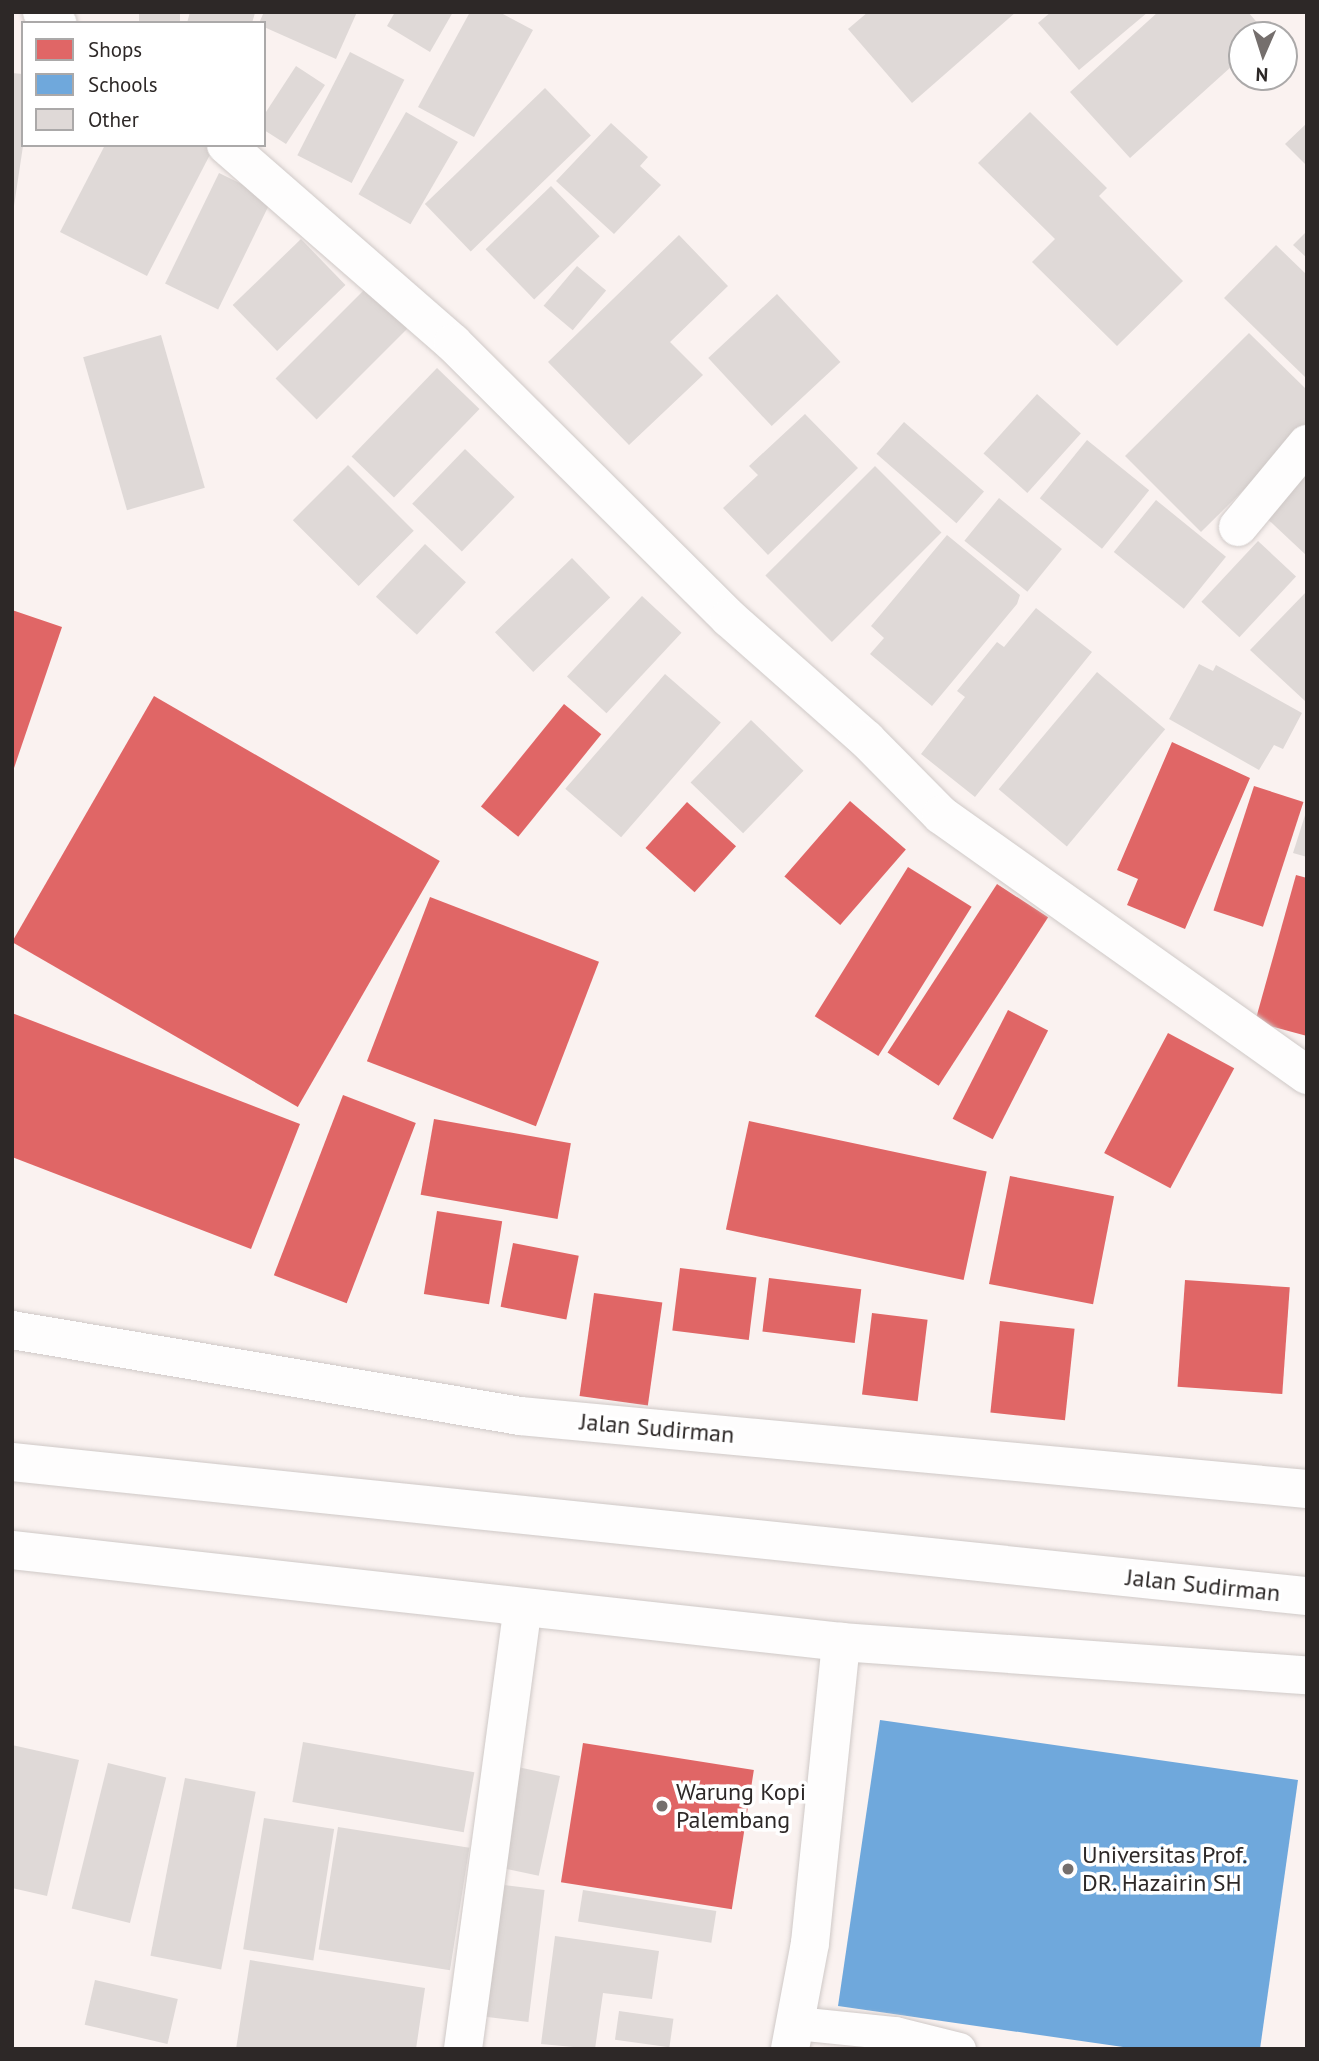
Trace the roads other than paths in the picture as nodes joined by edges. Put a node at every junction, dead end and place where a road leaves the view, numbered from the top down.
1 (228, 147) edge
2 (1307, 444) edge
3 (1238, 527) dead end
4 (1307, 1075) edge
5 (12, 1330) edge
6 (12, 1462) edge
7 (1307, 1489) edge
8 (12, 1550) edge
9 (1307, 1596) edge
10 (523, 1608) junction
11 (841, 1642) junction
12 (1307, 1675) edge
13 (793, 2036) edge
14 (463, 2049) edge
15 (959, 2049) edge

1 - 4 main road
2 - 3 main road
5 - 7 main road, Jalan Sudirman
6 - 9 main road, Jalan Sudirman
8 - 10 main road
10 - 11 main road
10 - 14 main road
11 - 12 main road
11 - 13 main road
13 - 15 lane

